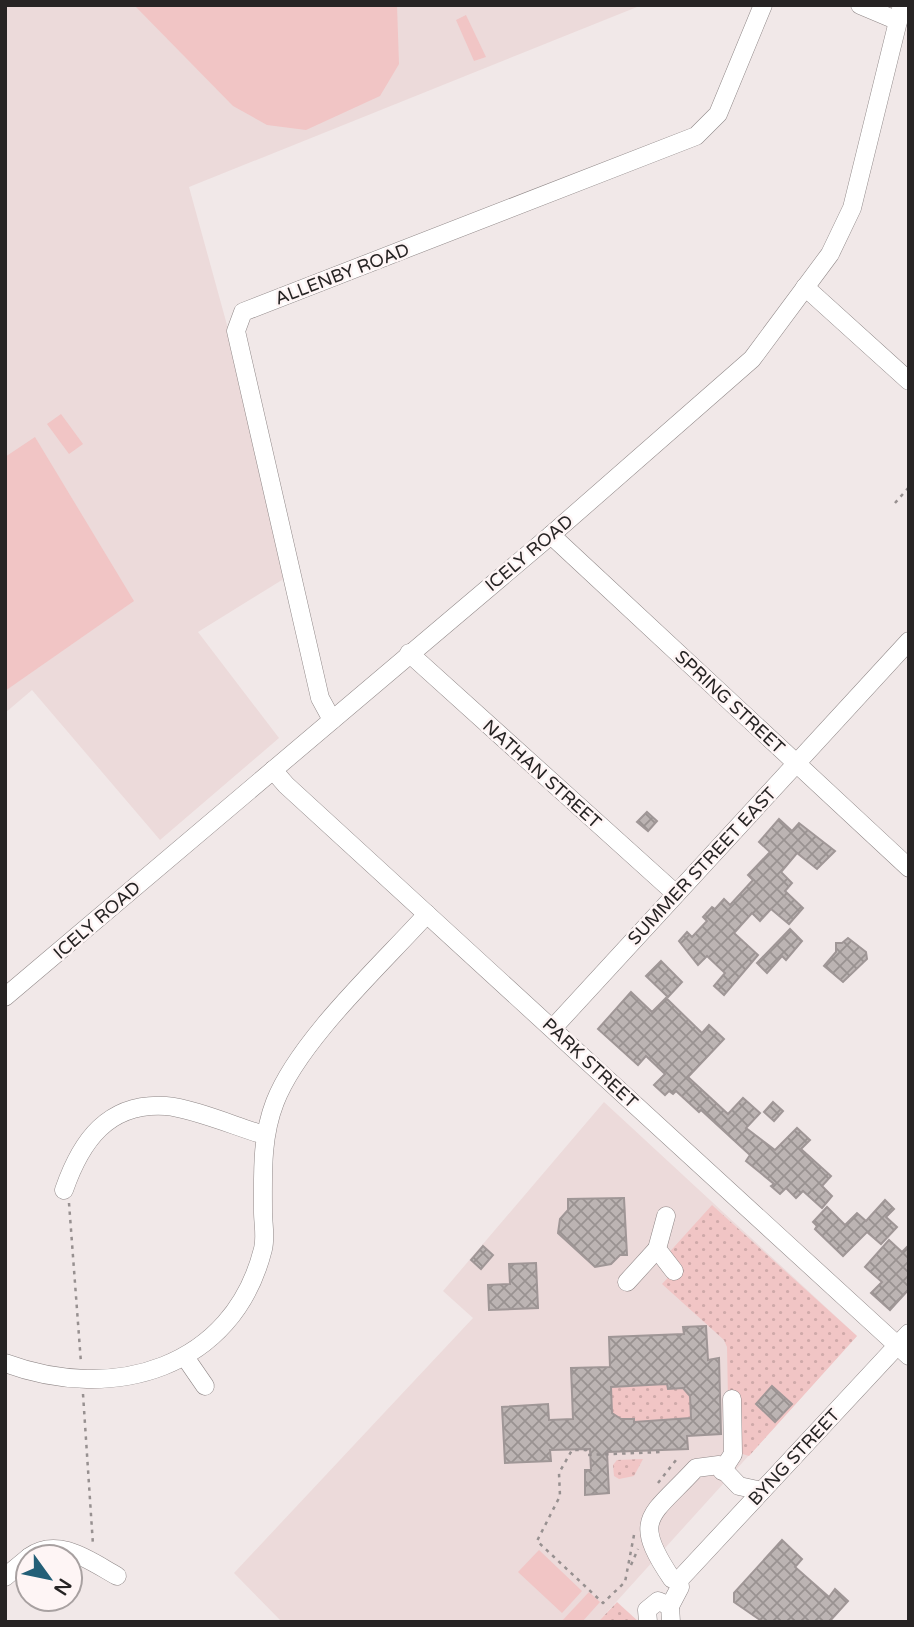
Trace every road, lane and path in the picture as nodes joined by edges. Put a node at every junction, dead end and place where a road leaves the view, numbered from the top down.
1 (763, 5) edge
2 (860, 5) edge
3 (900, 13) edge
4 (806, 287) junction
5 (909, 380) edge
6 (909, 487) edge
7 (895, 503) dead end
8 (551, 535) junction
9 (909, 641) edge
10 (409, 653) junction
11 (332, 720) junction
12 (796, 764) junction
13 (273, 770) junction
14 (909, 868) edge
15 (676, 894) junction
16 (427, 914) junction
17 (5, 997) edge
18 (553, 1028) junction
19 (264, 1135) junction
20 (64, 1190) dead end
21 (666, 1216) dead end
22 (657, 1249) junction
23 (674, 1271) dead end
24 (627, 1282) dead end
25 (905, 1345) edge
26 (185, 1357) junction
27 (5, 1363) edge
28 (205, 1387) dead end
29 (732, 1399) dead end
30 (662, 1452) dead end
31 (676, 1460) dead end
32 (722, 1471) junction
33 (653, 1490) dead end
34 (762, 1491) junction
35 (634, 1534) dead end
36 (84, 1558) edge
37 (117, 1576) dead end
38 (676, 1580) junction
39 (660, 1616) edge

1 - 11 street, ALLENBY ROAD
2 - 3 street
3 - 4 street, ICELY ROAD
4 - 5 street
4 - 8 street, ICELY ROAD
6 - 7 path
8 - 10 street, ICELY ROAD
8 - 12 street, SPRING STREET
9 - 12 street, SUMMER STREET EAST
10 - 11 street, ICELY ROAD
10 - 15 street, NATHAN STREET
11 - 13 street, ICELY ROAD
12 - 14 street, SPRING STREET
12 - 15 street, SUMMER STREET EAST
13 - 16 street, PARK STREET
13 - 17 street, ICELY ROAD
15 - 18 street, SUMMER STREET EAST
16 - 18 street, PARK STREET
16 - 19 street
18 - 25 street, PARK STREET
19 - 20 street
19 - 26 street
21 - 22 street
22 - 23 street
22 - 24 street
25 - 34 street, BYNG STREET
26 - 27 street
26 - 28 street
29 - 32 street
30 - 35 path
31 - 33 path
32 - 34 street
32 - 38 street
34 - 38 street, BYNG STREET
36 - 37 street
38 - 39 street, BYNG STREET

